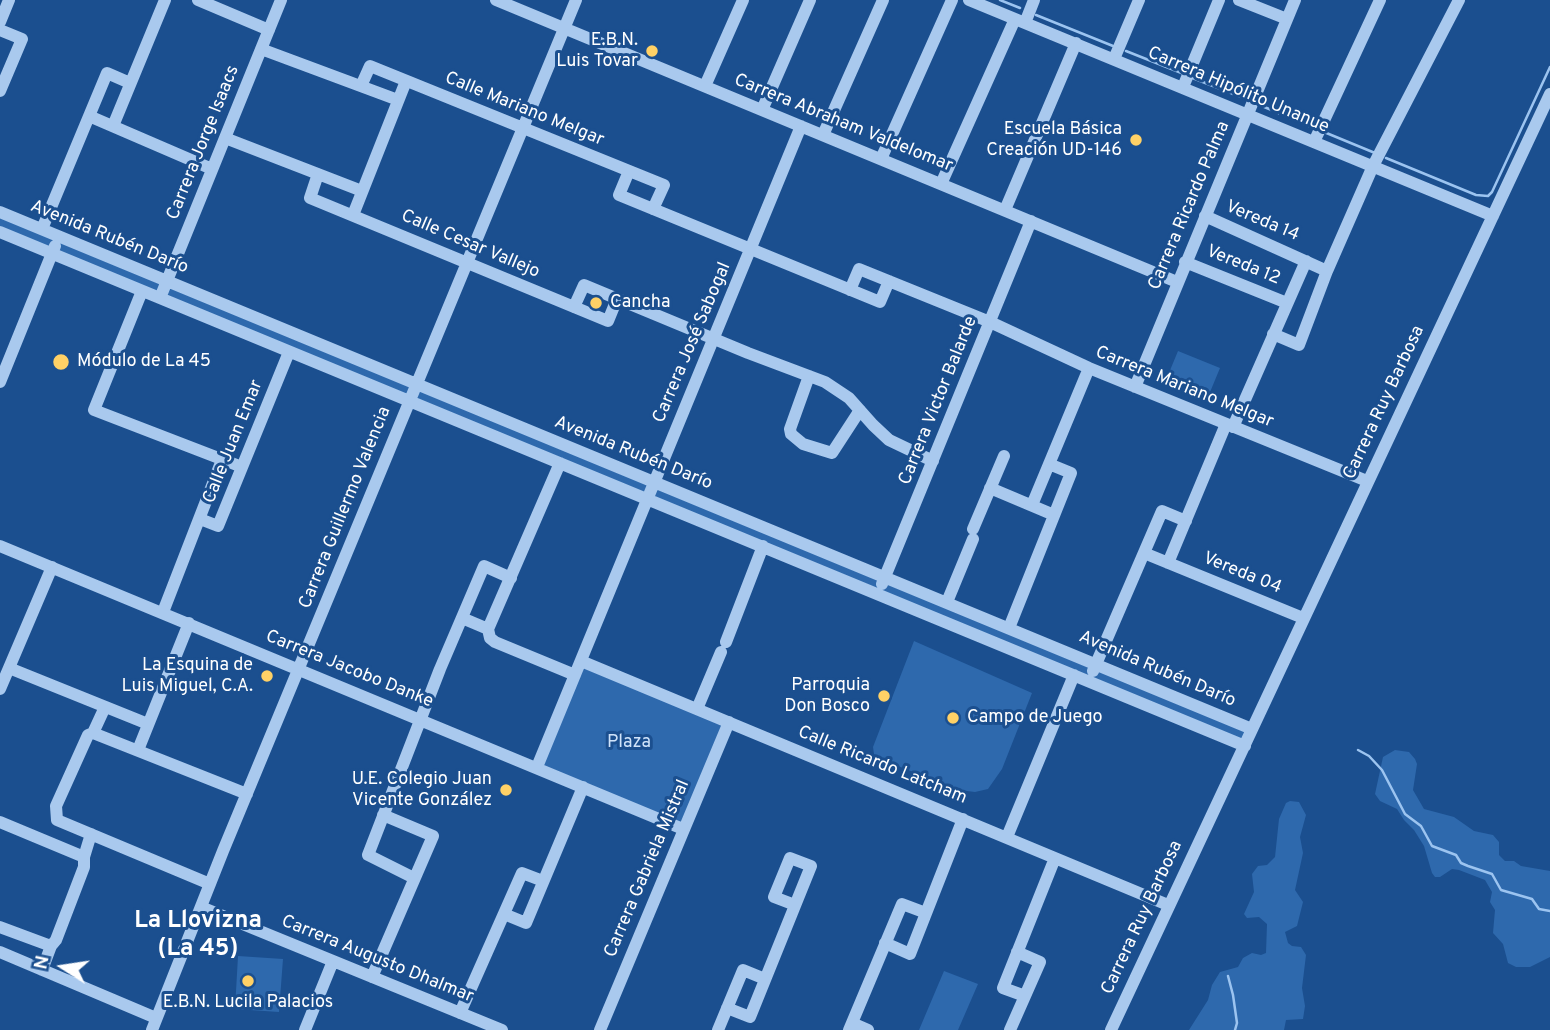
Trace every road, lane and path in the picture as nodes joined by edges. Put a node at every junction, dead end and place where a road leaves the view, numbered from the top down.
1 (9, 0) edge
2 (165, 0) edge
3 (198, 0) edge
4 (281, 0) edge
5 (496, 0) edge
6 (576, 0) edge
7 (743, 0) edge
8 (810, 0) edge
9 (883, 0) edge
10 (952, 0) edge
11 (970, 0) edge
12 (1034, 0) edge
13 (1139, 0) edge
14 (1219, 0) edge
15 (1239, 0) edge
16 (1295, 0) edge
17 (1380, 0) edge
18 (1459, 0) edge
19 (1287, 19) junction
20 (1020, 21) junction
21 (0, 22) edge
22 (564, 28) junction
23 (0, 30) edge
24 (269, 30) junction
25 (1076, 43) junction
26 (261, 48) junction
27 (1114, 59) junction
28 (1186, 80) junction
29 (406, 81) junction
30 (130, 83) junction
31 (1, 84) edge
32 (361, 86) junction
33 (705, 86) junction
34 (1550, 94) edge
35 (398, 100) junction
36 (762, 110) junction
37 (1248, 114) junction
38 (89, 116) junction
39 (113, 126) junction
40 (801, 126) junction
41 (522, 129) junction
42 (1318, 134) junction
43 (823, 135) junction
44 (225, 138) junction
45 (881, 159) junction
46 (1373, 166) junction
47 (212, 169) junction
48 (629, 172) junction
49 (318, 174) junction
50 (942, 184) junction
51 (362, 191) junction
52 (653, 209) junction
53 (1005, 210) junction
54 (0, 212) edge
55 (353, 215) junction
56 (1205, 216) junction
57 (1493, 216) junction
58 (1031, 221) junction
59 (42, 229) junction
60 (0, 232) edge
61 (59, 236) junction
62 (751, 250) junction
63 (52, 253) junction
64 (1306, 261) junction
65 (467, 262) junction
66 (1185, 262) junction
67 (1327, 271) junction
68 (167, 281) junction
69 (889, 281) junction
70 (1177, 282) junction
71 (850, 290) junction
72 (142, 291) junction
73 (160, 298) junction
74 (617, 299) junction
75 (1287, 303) junction
76 (574, 307) junction
77 (990, 322) junction
78 (1273, 334) junction
79 (713, 339) junction
80 (289, 352) junction
81 (1089, 368) junction
82 (809, 376) junction
83 (0, 382) edge
84 (417, 383) junction
85 (1135, 387) junction
86 (410, 401) junction
87 (860, 410) junction
88 (1230, 426) junction
89 (1004, 456) dead end
90 (222, 460) junction
91 (933, 461) junction
92 (560, 463) junction
93 (1049, 464) junction
94 (242, 467) junction
95 (654, 481) junction
96 (1367, 481) junction
97 (990, 488) junction
98 (648, 499) junction
99 (1032, 505) junction
100 (1054, 515) junction
101 (200, 519) junction
102 (1186, 521) junction
103 (0, 546) edge
104 (763, 546) junction
105 (1144, 553) junction
106 (1168, 563) junction
107 (52, 567) junction
108 (885, 577) junction
109 (511, 578) junction
110 (878, 594) junction
111 (947, 602) junction
112 (163, 612) junction
113 (462, 618) junction
114 (1303, 618) junction
115 (189, 623) junction
116 (1009, 628) junction
117 (488, 629) junction
118 (581, 660) junction
119 (1096, 664) junction
120 (9, 668) junction
121 (299, 668) junction
122 (575, 675) junction
123 (1074, 675) junction
124 (1089, 681) junction
125 (0, 689) edge
126 (105, 707) junction
127 (697, 709) junction
128 (421, 719) junction
129 (729, 722) junction
130 (148, 724) junction
131 (1252, 729) junction
132 (93, 733) junction
133 (1245, 746) junction
134 (138, 750) junction
135 (537, 767) junction
136 (583, 787) junction
137 (247, 794) junction
138 (383, 815) junction
139 (963, 819) junction
140 (57, 820) junction
141 (0, 822) edge
142 (683, 829) junction
143 (92, 834) junction
144 (1007, 837) junction
145 (48, 842) junction
146 (84, 857) junction
147 (1055, 858) junction
148 (414, 878) junction
149 (543, 881) junction
150 (210, 884) junction
151 (795, 905) dead end
152 (1168, 905) junction
153 (201, 907) junction
154 (926, 913) junction
155 (504, 914) junction
156 (4, 928) edge
157 (885, 943) junction
158 (51, 946) junction
159 (0, 952) edge
160 (1017, 952) junction
161 (333, 961) junction
162 (42, 970) junction
163 (372, 977) junction
164 (765, 979) junction
165 (1025, 996) junction
166 (727, 1008) junction
167 (460, 1013) junction
168 (154, 1024) edge
169 (850, 1027) edge
170 (305, 1030) edge
171 (502, 1030) edge
172 (600, 1030) edge
173 (718, 1030) edge
174 (868, 1030) edge
175 (1010, 1030) edge
176 (1111, 1030) edge

1 - 21 street
2 - 30 street
3 - 24 street
4 - 24 street, Carrera Jorge Isaacs
5 - 22 street, Carrera Abraham Valdelomar
6 - 22 street, Carrera Guillermo Valencia
7 - 33 street
8 - 36 street
9 - 43 street
10 - 45 street
11 - 20 street, Carrera Hipólito Unanue
12 - 20 street
13 - 27 street
14 - 28 street
15 - 19 street
16 - 19 street, Carrera Ricardo Palma
17 - 42 street
18 - 46 street
19 - 37 street, Carrera Ricardo Palma
20 - 25 street, Carrera Hipólito Unanue
20 - 50 street
22 - 33 street, Carrera Abraham Valdelomar
22 - 41 street, Carrera Guillermo Valencia
23 - 31 street
24 - 26 street, Carrera Jorge Isaacs
25 - 27 street, Carrera Hipólito Unanue
25 - 53 street
26 - 32 street
26 - 44 street, Carrera Jorge Isaacs
27 - 28 street, Carrera Hipólito Unanue
28 - 37 street, Carrera Hipólito Unanue
29 - 32 street, Calle Mariano Melgar
29 - 35 street
29 - 41 street, Calle Mariano Melgar
30 - 38 street
30 - 39 street
32 - 35 street
33 - 36 street, Carrera Abraham Valdelomar
34 - 57 street, Carrera Ruy Barbosa
35 - 51 street
36 - 40 street, Carrera Abraham Valdelomar
37 - 42 street, Carrera Hipólito Unanue
37 - 56 street, Carrera Ricardo Palma
38 - 39 street
38 - 59 street
39 - 47 street
40 - 43 street, Carrera Abraham Valdelomar
40 - 62 street, Carrera José Sabogal
41 - 48 street, Calle Mariano Melgar
41 - 65 street, Carrera Guillermo Valencia
42 - 46 street, Carrera Hipólito Unanue
43 - 45 street, Carrera Abraham Valdelomar
44 - 47 street, Carrera Jorge Isaacs
44 - 49 street
45 - 50 street, Carrera Abraham Valdelomar
46 - 57 street, Carrera Hipólito Unanue
46 - 67 street
47 - 68 street, Carrera Jorge Isaacs
48 - 52 street
48 - 52 street, Calle Mariano Melgar
49 - 51 street
49 - 55 street, Calle Cesar Vallejo
50 - 53 street, Carrera Abraham Valdelomar
51 - 55 street
52 - 62 street
53 - 58 street, Carrera Abraham Valdelomar
54 - 59 street, Avenida Rubén Darío
55 - 65 street, Calle Cesar Vallejo
56 - 64 street, Vereda 14
56 - 66 street, Carrera Ricardo Palma
57 - 96 street, Carrera Ruy Barbosa
58 - 70 street, Carrera Abraham Valdelomar
58 - 77 street, Carrera Victor Balarde
59 - 61 street, Avenida Rubén Darío
60 - 63 street, Avenida Rubén Darío
61 - 63 street
61 - 68 street, Avenida Rubén Darío
62 - 71 street
62 - 79 street, Carrera José Sabogal
63 - 72 street, Avenida Rubén Darío
63 - 83 street
64 - 67 street, Vereda 14
64 - 75 street
65 - 76 street, Calle Cesar Vallejo
65 - 84 street, Carrera Guillermo Valencia
66 - 70 street, Carrera Ricardo Palma
66 - 75 street, Vereda 12
67 - 78 street
68 - 73 street, Carrera Jorge Isaacs
68 - 84 street, Avenida Rubén Darío
69 - 71 street
69 - 71 street
69 - 77 street
70 - 85 street, Carrera Ricardo Palma
72 - 73 street, Avenida Rubén Darío
72 - 90 street
73 - 80 street, Avenida Rubén Darío
74 - 76 street, Calle Cesar Vallejo
74 - 76 street
74 - 79 street
75 - 78 street
77 - 81 street, Carrera Mariano Melgar
77 - 91 street, Carrera Victor Balarde
78 - 88 street
79 - 82 street
79 - 95 street, Carrera José Sabogal
80 - 86 street, Avenida Rubén Darío
80 - 94 street, Calle Juan Emar
81 - 85 street, Carrera Mariano Melgar
81 - 93 street
82 - 87 street
82 - 87 street
84 - 86 street, Carrera Guillermo Valencia
84 - 95 street, Avenida Rubén Darío
85 - 88 street, Carrera Mariano Melgar
86 - 92 street, Avenida Rubén Darío
86 - 121 street, Carrera Guillermo Valencia
87 - 91 street
88 - 96 street, Carrera Mariano Melgar
88 - 102 street
89 - 97 street
90 - 94 street
90 - 101 street, Calle Juan Emar
91 - 108 street, Carrera Victor Balarde
92 - 98 street, Avenida Rubén Darío
92 - 109 street
93 - 99 street
93 - 100 street
94 - 101 street, Calle Juan Emar
95 - 98 street, Carrera José Sabogal
95 - 108 street, Avenida Rubén Darío
96 - 114 street, Carrera Ruy Barbosa
97 - 99 street
97 - 111 street
98 - 104 street, Avenida Rubén Darío
98 - 118 street, Carrera José Sabogal
99 - 100 street
100 - 116 street
101 - 112 street, Calle Juan Emar
102 - 105 street
102 - 106 street
103 - 107 street, Carrera Jacobo Danke
104 - 110 street, Avenida Rubén Darío
104 - 127 street
105 - 106 street, Vereda 04
105 - 119 street
106 - 114 street, Vereda 04
107 - 112 street, Carrera Jacobo Danke
107 - 120 street
108 - 110 street, Carrera Victor Balarde
108 - 111 street, Avenida Rubén Darío
109 - 113 street
109 - 117 street
110 - 123 street, Avenida Rubén Darío
111 - 116 street, Avenida Rubén Darío
112 - 115 street, Carrera Jacobo Danke
113 - 117 street
113 - 128 street
114 - 131 street, Carrera Ruy Barbosa
115 - 121 street, Carrera Jacobo Danke
115 - 130 street
116 - 119 street, Avenida Rubén Darío
117 - 122 street
118 - 122 street, Carrera José Sabogal
118 - 127 street, Calle Ricardo Latcham
119 - 124 street
119 - 131 street, Avenida Rubén Darío
120 - 125 street
120 - 126 street
121 - 128 street, Carrera Jacobo Danke
121 - 137 street, Carrera Guillermo Valencia
122 - 135 street, Carrera José Sabogal
123 - 124 street, Avenida Rubén Darío
123 - 144 street
124 - 133 street, Avenida Rubén Darío
126 - 130 street
126 - 132 street
127 - 129 street, Calle Ricardo Latcham
128 - 135 street, Carrera Jacobo Danke
128 - 138 street
129 - 139 street, Calle Ricardo Latcham
129 - 142 street, Carrera Gabriela Mistral
130 - 134 street
131 - 133 street, Carrera Ruy Barbosa
132 - 134 street
132 - 140 street
133 - 152 street, Carrera Ruy Barbosa
134 - 137 street
135 - 136 street, Carrera Jacobo Danke
136 - 142 street, Carrera Jacobo Danke
136 - 149 street
137 - 150 street, Carrera Guillermo Valencia
138 - 148 street
138 - 148 street
139 - 144 street, Calle Ricardo Latcham
139 - 154 street
140 - 143 street
140 - 145 street
141 - 145 street
142 - 172 street, Carrera Gabriela Mistral
143 - 146 street
143 - 150 street
144 - 147 street, Calle Ricardo Latcham
145 - 146 street
146 - 158 street
147 - 152 street, Calle Ricardo Latcham
147 - 160 street
148 - 163 street
149 - 155 street
149 - 155 street
150 - 153 street, Carrera Guillermo Valencia
151 - 164 street
152 - 176 street, Carrera Ruy Barbosa
153 - 161 street, Carrera Augusto Dhalmar
153 - 168 street, Carrera Guillermo Valencia
154 - 157 street
154 - 157 street
155 - 167 street
156 - 158 street
156 - 159 street
157 - 169 street
158 - 162 street
159 - 162 street
160 - 165 street
160 - 165 street
161 - 163 street, Carrera Augusto Dhalmar
161 - 170 street
162 - 168 street
163 - 167 street, Carrera Augusto Dhalmar
164 - 166 street
164 - 166 street
165 - 175 street
166 - 173 street
167 - 171 street, Carrera Augusto Dhalmar
169 - 174 street

